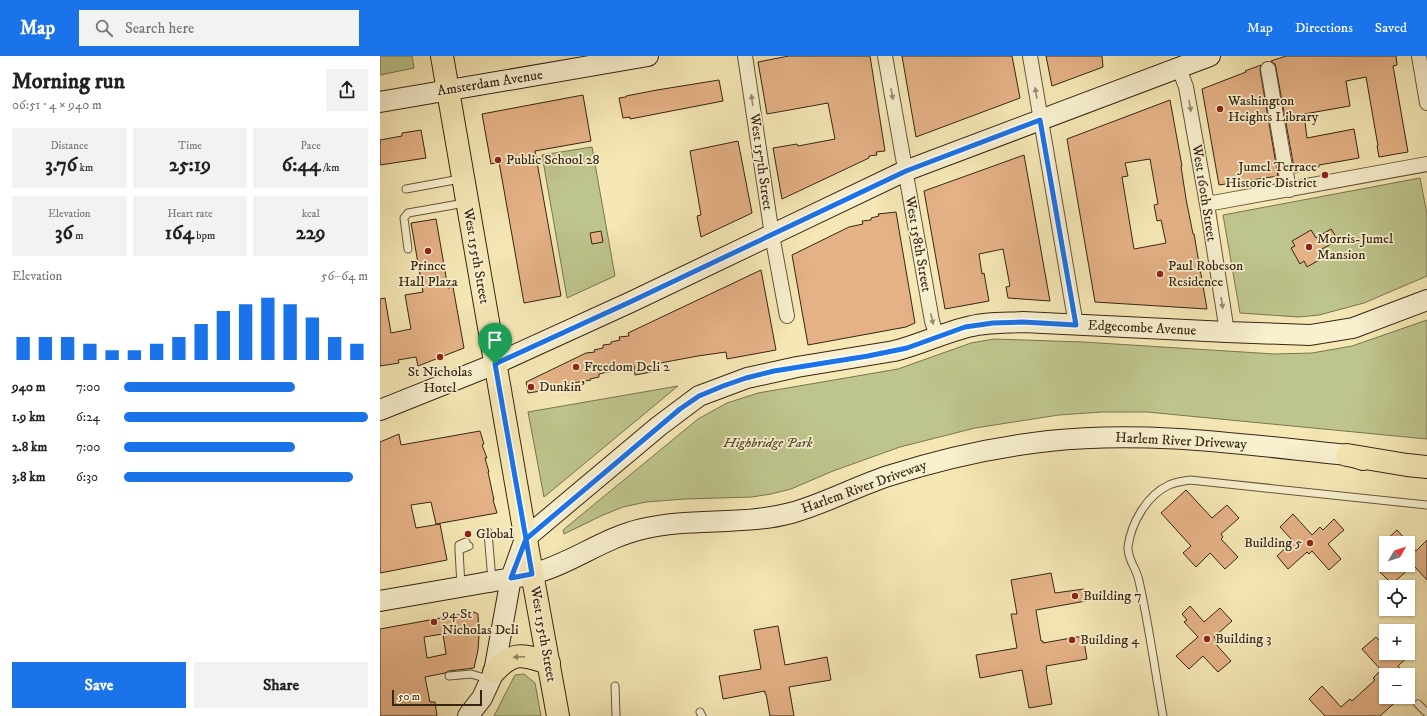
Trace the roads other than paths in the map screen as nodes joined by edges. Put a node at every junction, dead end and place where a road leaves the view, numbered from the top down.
1 (442, 56) edge
2 (648, 56) edge
3 (745, 56) edge
4 (885, 56) edge
5 (1030, 56) edge
6 (1210, 56) edge
7 (1420, 56) edge
8 (597, 60) edge
9 (1177, 62) edge
10 (1268, 69) dead end
11 (448, 90) junction
12 (380, 102) edge
13 (1427, 103) edge
14 (1040, 120) junction
15 (1427, 164) edge
16 (906, 171) junction
17 (462, 179) junction
18 (406, 188) dead end
19 (1289, 190) junction
20 (467, 202) junction
21 (1207, 204) junction
22 (772, 235) junction
23 (408, 249) dead end
24 (1427, 300) edge
25 (787, 316) dead end
26 (1076, 325) junction
27 (1227, 332) junction
28 (937, 337) junction
29 (495, 364) junction
30 (380, 410) edge
31 (1427, 454) edge
32 (1347, 455) junction
33 (1427, 467) edge
34 (1427, 474) edge
35 (1427, 505) edge
36 (486, 537) dead end
37 (526, 539) junction
38 (468, 544) dead end
39 (532, 574) junction
40 (502, 579) junction
41 (461, 587) junction
42 (380, 601) edge
43 (549, 663) junction
44 (449, 676) dead end
45 (492, 676) junction
46 (615, 686) dead end
47 (1418, 704) dead end
48 (557, 705) edge
49 (1427, 713) edge
50 (468, 716) edge
51 (616, 716) edge
52 (1163, 716) edge

1 - 11 main road, West 155th Street
2 - 8 street, Amsterdam Avenue
22 -> 3 street, West 157th Street
4 -> 16 street, West 158th Street
14 -> 5 street
6 - 9 street
7 - 13 street
8 - 11 street, Amsterdam Avenue
9 - 14 street
9 -> 21 street, West 160th Street
10 - 19 street
11 - 12 street, Amsterdam Avenue
11 - 17 main road, West 155th Street
14 - 16 street
14 - 26 street
15 - 19 street
16 - 22 street
16 -> 28 street, West 158th Street
17 - 18 lane
17 - 20 main road, West 155th Street
19 - 21 street
20 - 23 lane
20 - 29 main road, West 155th Street
21 -> 27 street, West 160th Street
22 - 25 street, West 157th Street
22 - 29 street
24 - 27 street, Edgecombe Avenue
26 - 27 street, Edgecombe Avenue
26 - 28 street, Edgecombe Avenue
28 - 37 street, Edgecombe Avenue
29 - 30 street
29 - 37 main road, West 155th Street
31 - 32 main road
32 - 33 main road
32 - 34 street, Harlem River Driveway
32 - 39 street, Harlem River Driveway
35 - 52 lane
36 - 40 lane
37 - 39 main road, West 155th Street
37 - 40 street, Edgecombe Avenue
38 - 41 lane
39 - 40 street, Harlem River Driveway
39 - 43 main road, West 155th Street
40 - 41 street, Harlem River Driveway
40 - 45 street, Edgecombe Avenue
41 - 42 street, Harlem River Driveway
43 -> 45 main road
43 - 48 main road, West 155th Street
44 - 45 lane
45 - 50 street, Edgecombe Avenue
46 - 51 lane
47 - 49 lane

